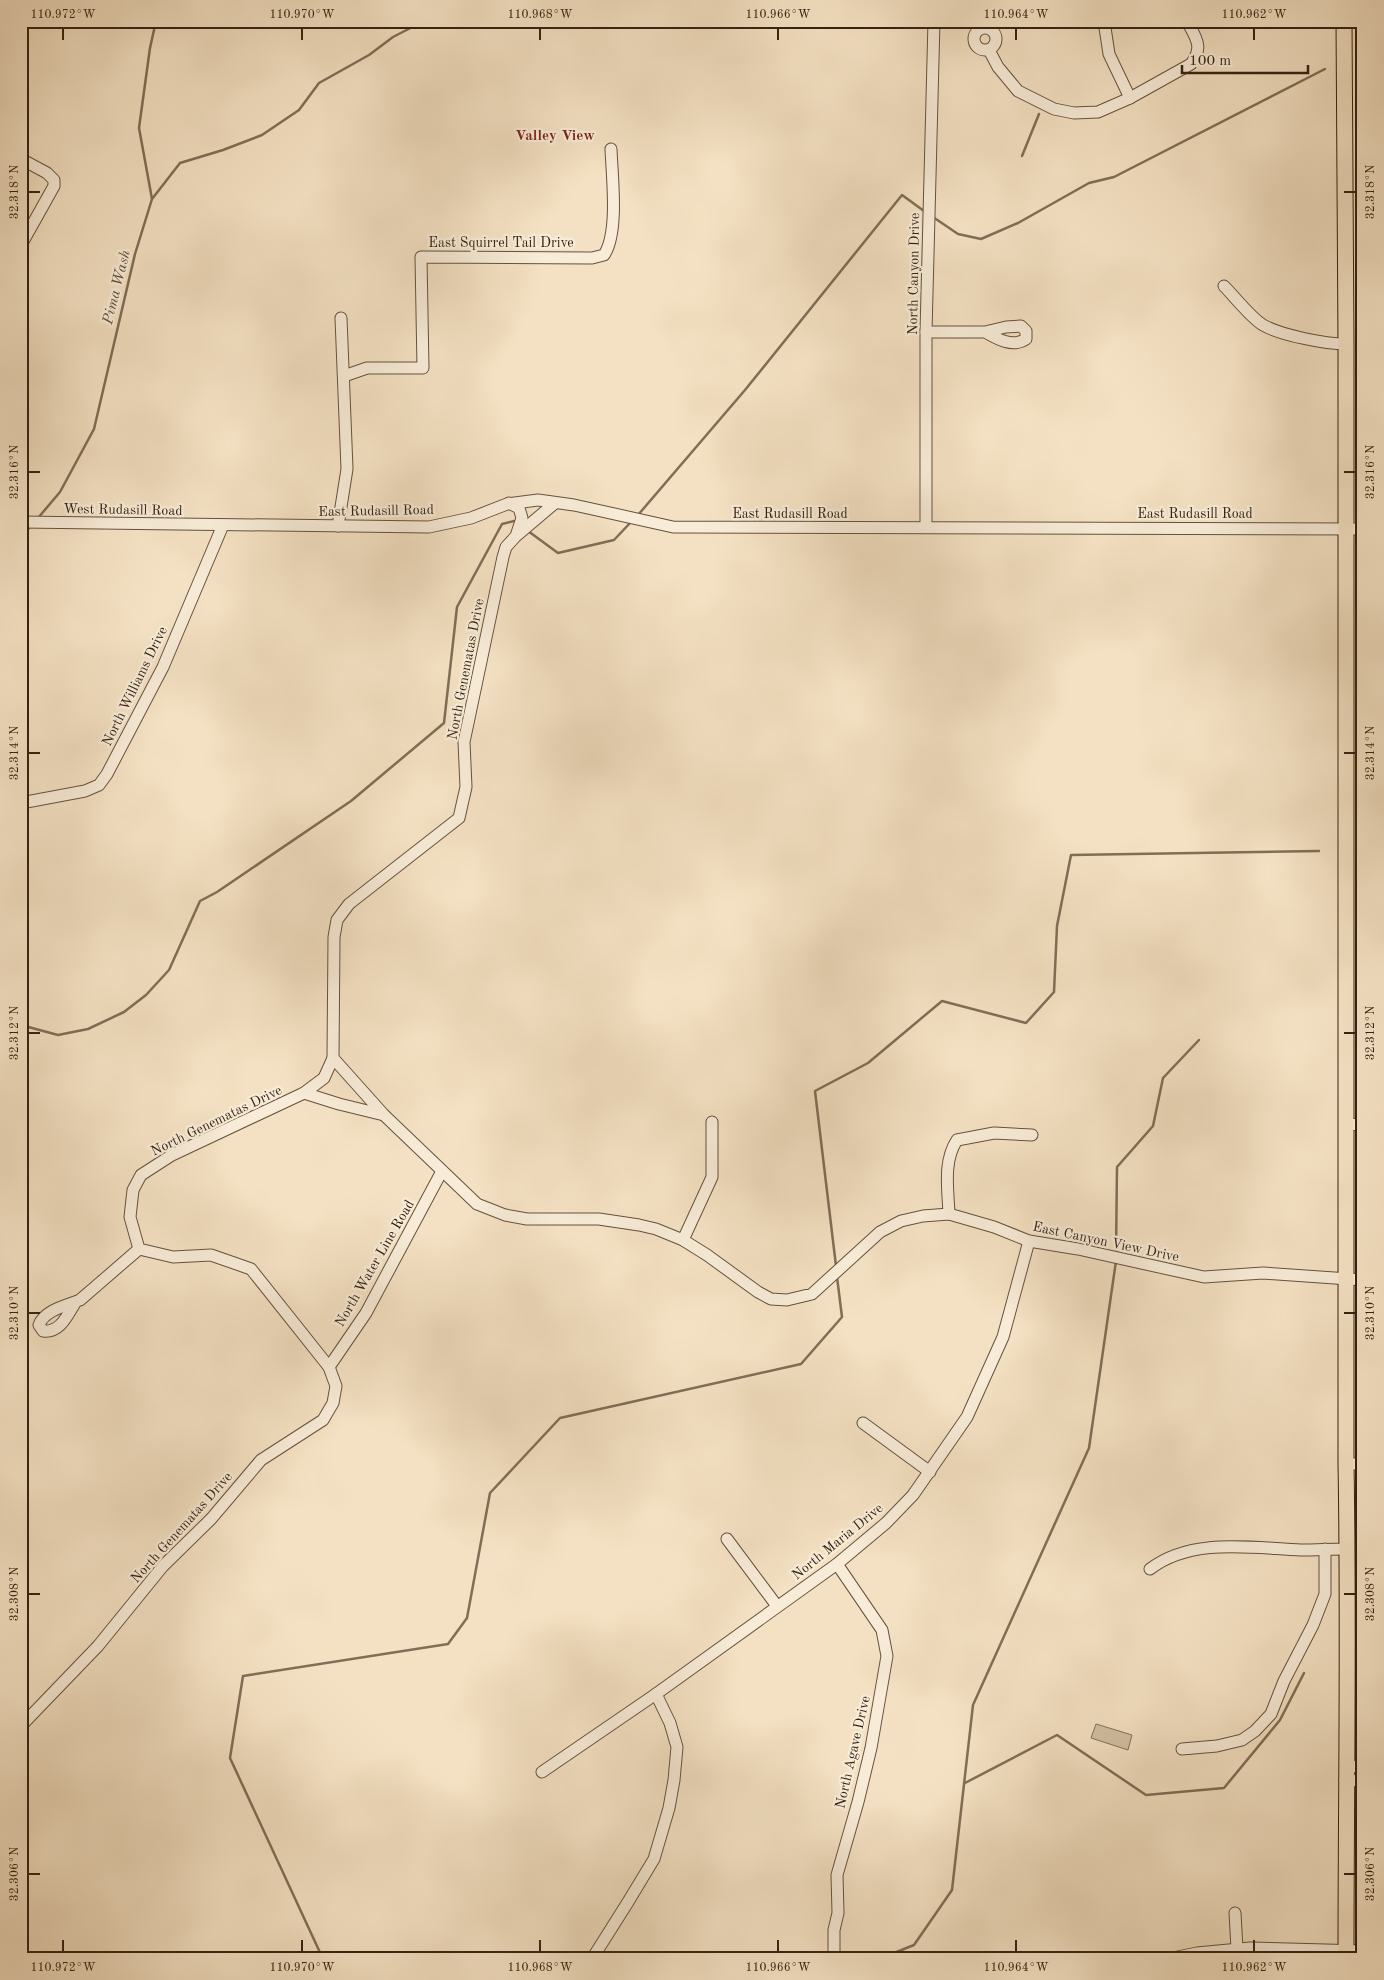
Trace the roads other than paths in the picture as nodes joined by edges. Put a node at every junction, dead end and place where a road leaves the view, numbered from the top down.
1 (934, 21) edge
2 (1104, 21) edge
3 (1187, 21) edge
4 (1262, 21) edge
5 (1266, 21) edge
6 (1344, 21) edge
7 (989, 50) dead end
8 (1130, 98) junction
9 (611, 149) dead end
10 (21, 159) edge
11 (21, 245) edge
12 (1224, 286) dead end
13 (341, 318) dead end
14 (926, 332) junction
15 (985, 332) dead end
16 (1346, 344) junction
17 (344, 376) junction
18 (555, 502) junction
19 (509, 503) junction
20 (21, 522) edge
21 (224, 525) junction
22 (338, 526) junction
23 (926, 527) junction
24 (1345, 528) junction
25 (1363, 529) edge
26 (514, 539) junction
27 (21, 803) edge
28 (333, 1058) junction
29 (304, 1093) junction
30 (384, 1115) junction
31 (712, 1122) dead end
32 (1346, 1124) junction
33 (1363, 1125) edge
34 (1032, 1135) dead end
35 (442, 1171) junction
36 (949, 1214) junction
37 (683, 1240) junction
38 (1030, 1241) junction
39 (139, 1249) junction
40 (1346, 1280) junction
41 (1363, 1280) edge
42 (75, 1302) dead end
43 (330, 1367) junction
44 (863, 1424) dead end
45 (1346, 1464) junction
46 (1363, 1464) edge
47 (930, 1472) junction
48 (726, 1539) dead end
49 (1347, 1548) junction
50 (1325, 1549) junction
51 (837, 1564) junction
52 (1150, 1569) dead end
53 (777, 1606) junction
54 (656, 1694) junction
55 (21, 1726) edge
56 (1182, 1749) dead end
57 (1363, 1767) edge
58 (542, 1772) dead end
59 (1346, 1773) junction
60 (1363, 1781) edge
61 (1235, 1913) dead end
62 (1237, 1949) junction
63 (1363, 1951) edge
64 (1346, 1955) edge
65 (1197, 1956) edge
66 (592, 1959) edge
67 (834, 1959) edge
68 (1168, 1959) edge

1 - 14 street, North Canyon Drive
2 - 8 street
3 - 8 street
4 - 5 street
6 - 16 main road
7 - 8 street
9 - 17 street, East Squirrel Tail Drive
10 - 11 street
12 - 16 street
13 - 17 street
14 - 15 street
14 - 23 street, North Canyon Drive
16 - 24 main road
17 - 22 street
18 - 19 street, East Rudasill Road
18 - 23 street, East Rudasill Road
18 - 26 street, North Genematas Drive
19 - 22 street, East Rudasill Road
19 - 26 street
20 - 21 street, West Rudasill Road
21 - 22 street, East Rudasill Road
21 - 27 street, North Williams Drive
23 - 24 street, East Rudasill Road
24 - 25 street, East Rudasill Road
24 - 32 main road
26 - 28 street, North Genematas Drive
28 - 29 street, North Genematas Drive
28 - 30 street, East Canyon View Drive
29 - 30 street
29 - 39 street, North Genematas Drive
30 - 35 street, East Canyon View Drive
31 - 37 street
32 - 33 street
32 - 40 main road
34 - 36 street
35 - 37 street, East Canyon View Drive
35 - 43 street, North Water Line Road
36 - 37 street, East Canyon View Drive
36 - 38 street, East Canyon View Drive
38 - 40 street, East Canyon View Drive
38 - 47 street, North Maria Drive
39 - 42 street
39 - 43 street, North Genematas Drive
40 - 41 street, East Canyon View Drive
40 - 45 main road
43 - 55 street, North Genematas Drive
44 - 47 street
45 - 46 street
45 - 49 main road
47 - 51 street, North Maria Drive
48 - 53 street
49 - 50 street
49 - 59 main road
50 - 52 street
50 - 56 street
51 - 53 street, North Maria Drive
51 - 67 street, North Agave Drive
53 - 54 street, North Maria Drive
54 - 58 street, North Maria Drive
54 - 66 street
57 - 59 street
59 - 60 street
59 - 64 main road
61 - 62 street
62 - 64 street
62 - 65 street
63 - 64 street
65 - 68 street

